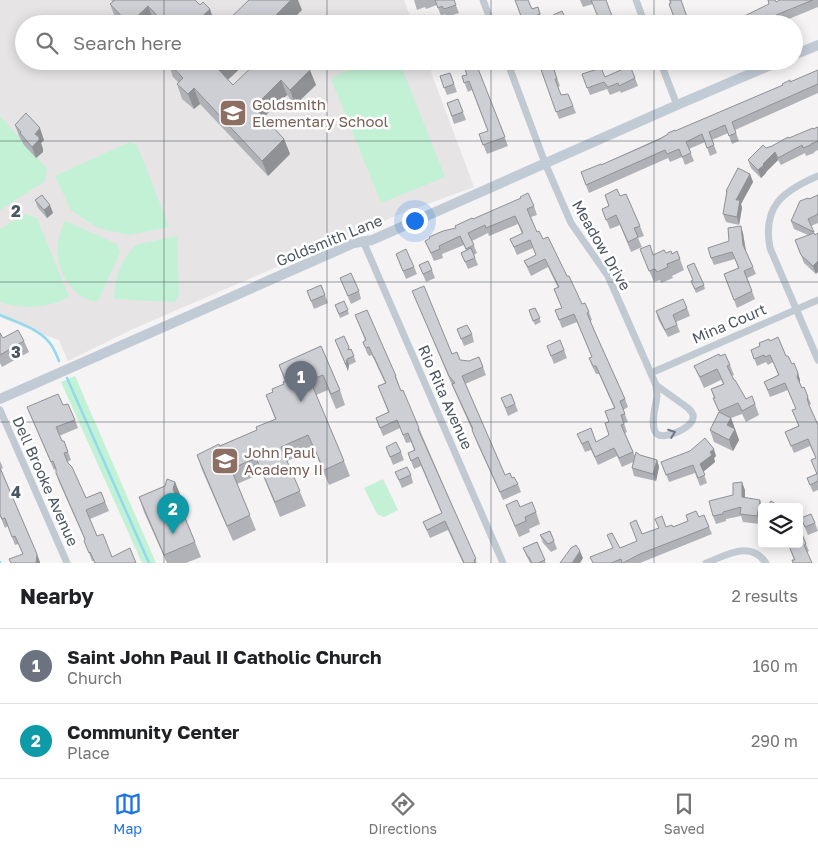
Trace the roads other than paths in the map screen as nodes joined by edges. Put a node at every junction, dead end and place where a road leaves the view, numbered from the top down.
1 (483, 0) edge
2 (636, 0) edge
3 (489, 15) edge
4 (642, 15) edge
5 (818, 45) edge
6 (803, 51) edge
7 (509, 70) edge
8 (663, 70) edge
9 (759, 70) edge
10 (677, 105) junction
11 (545, 163) junction
12 (818, 176) edge
13 (363, 241) junction
14 (818, 300) edge
15 (796, 310) junction
16 (818, 360) edge
17 (651, 373) junction
18 (656, 385) junction
19 (0, 399) edge
20 (0, 410) edge
21 (67, 563) edge
22 (504, 563) edge
23 (706, 563) edge
24 (766, 563) edge

1 - 3 street
2 - 4 street
5 - 6 street
7 - 11 street, Meadow Drive
8 - 10 street
9 - 10 street, Goldsmith Lane
10 - 11 street, Goldsmith Lane
11 - 13 street, Goldsmith Lane
11 - 17 street, Meadow Drive
12 - 15 street
13 - 19 street, Goldsmith Lane
13 - 22 street, Rio Rita Avenue
14 - 15 street, Mina Court
15 - 16 street
15 - 17 street, Mina Court
17 - 18 street, Meadow Drive
18 -> 18 street, Meadow Drive
20 - 21 street, Dell Brooke Avenue
23 - 24 street

